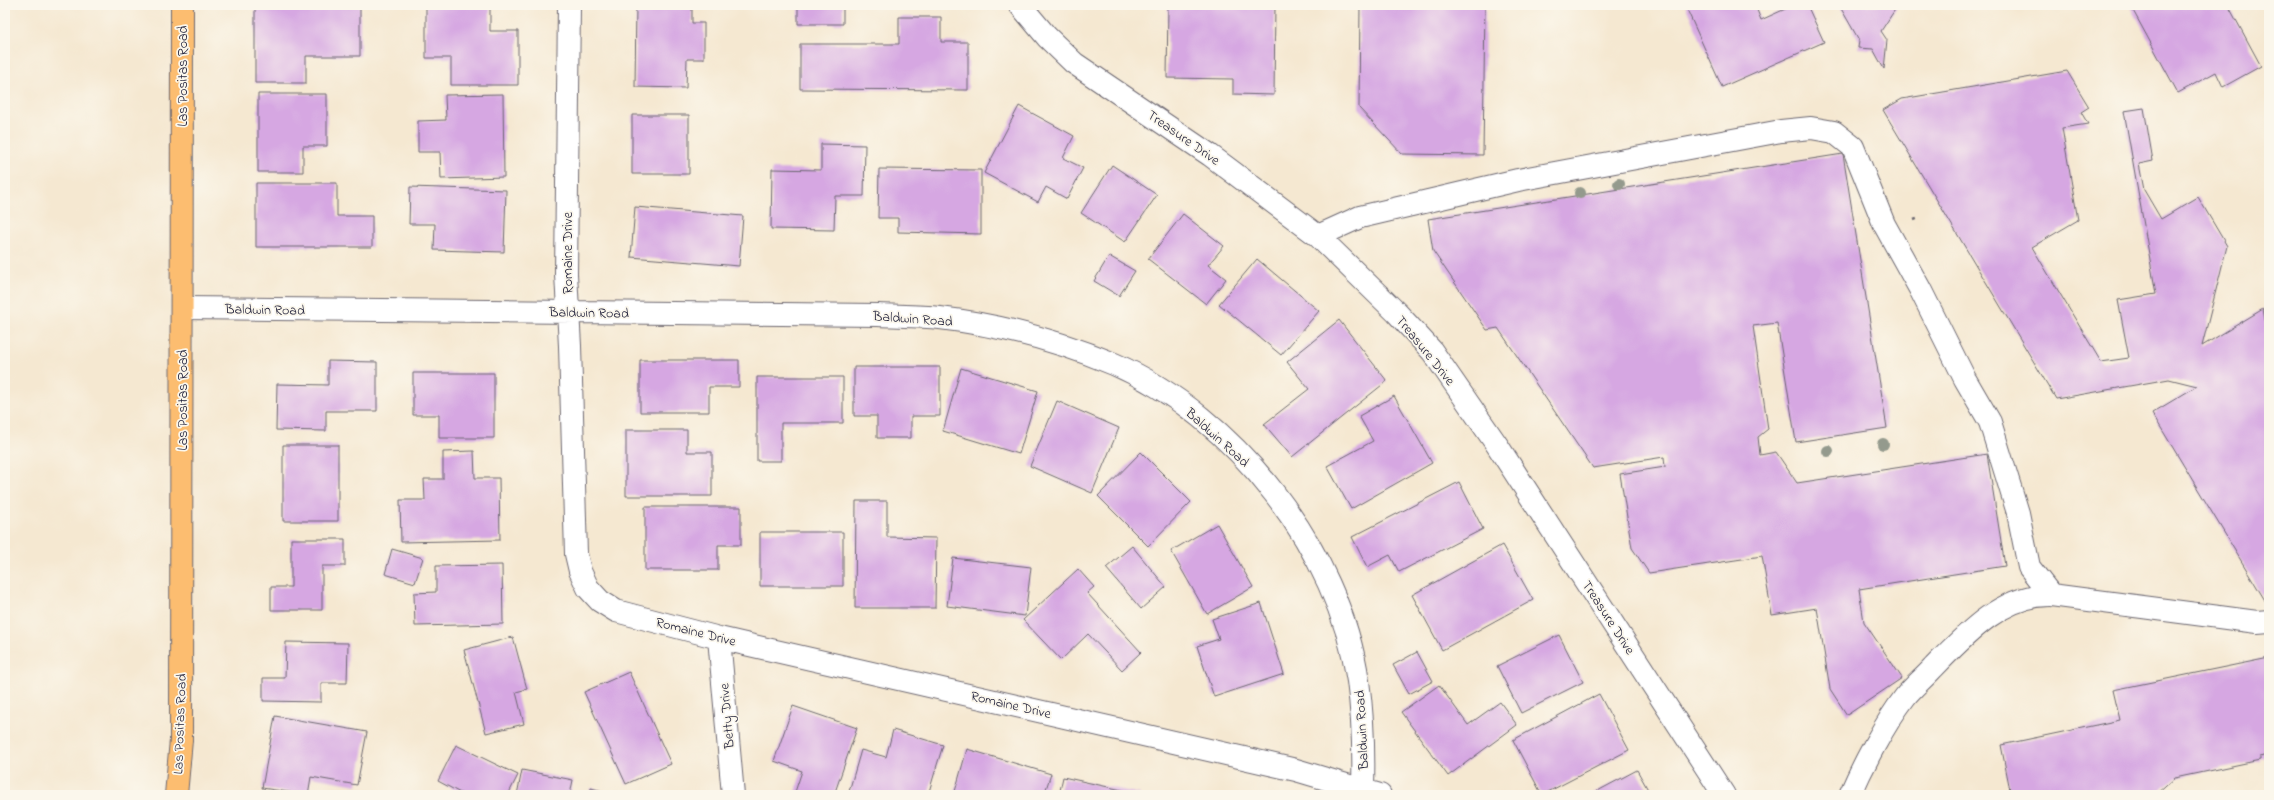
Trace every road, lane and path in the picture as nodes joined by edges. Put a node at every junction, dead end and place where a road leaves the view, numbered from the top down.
1 (182, 5) edge
2 (569, 5) edge
3 (1020, 5) edge
4 (1318, 236) junction
5 (182, 308) junction
6 (568, 312) junction
7 (2051, 595) junction
8 (2269, 621) edge
9 (719, 638) junction
10 (1372, 792) edge
11 (176, 795) edge
12 (734, 795) edge
13 (1724, 795) edge
14 (1850, 795) edge

1 - 5 main road, Las Positas Road
2 - 6 street, Romaine Drive
3 - 4 street, Treasure Drive
4 - 7 street
4 - 13 street, Treasure Drive
5 - 6 street, Baldwin Road
5 - 11 main road, Las Positas Road
6 - 9 street, Romaine Drive
6 - 10 street, Baldwin Road
7 - 8 street
7 - 14 street
9 - 10 street, Romaine Drive
9 - 12 street, Betty Drive

